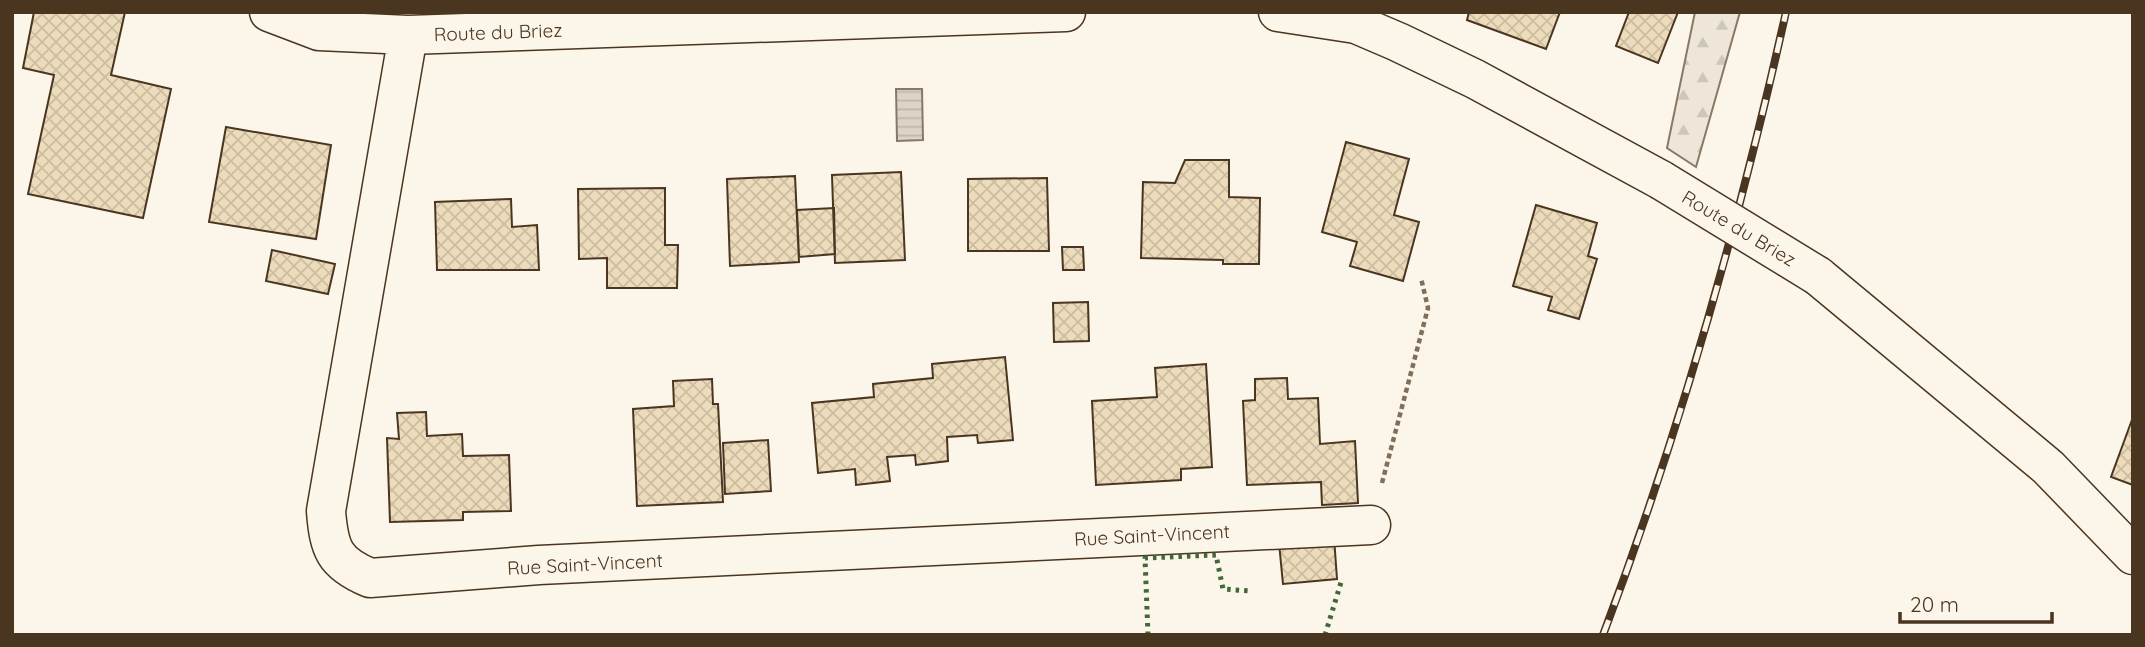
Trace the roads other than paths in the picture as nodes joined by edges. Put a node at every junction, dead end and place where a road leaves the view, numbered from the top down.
1 (269, 12) edge
2 (1066, 12) edge
3 (1278, 12) edge
4 (408, 35) junction
5 (1371, 525) road end
6 (2133, 555) edge

1 - 4 street, Route du Briez
2 - 4 street, Route du Briez
3 - 6 street, Route du Briez, bridge
4 - 5 street, Rue Saint-Vincent

